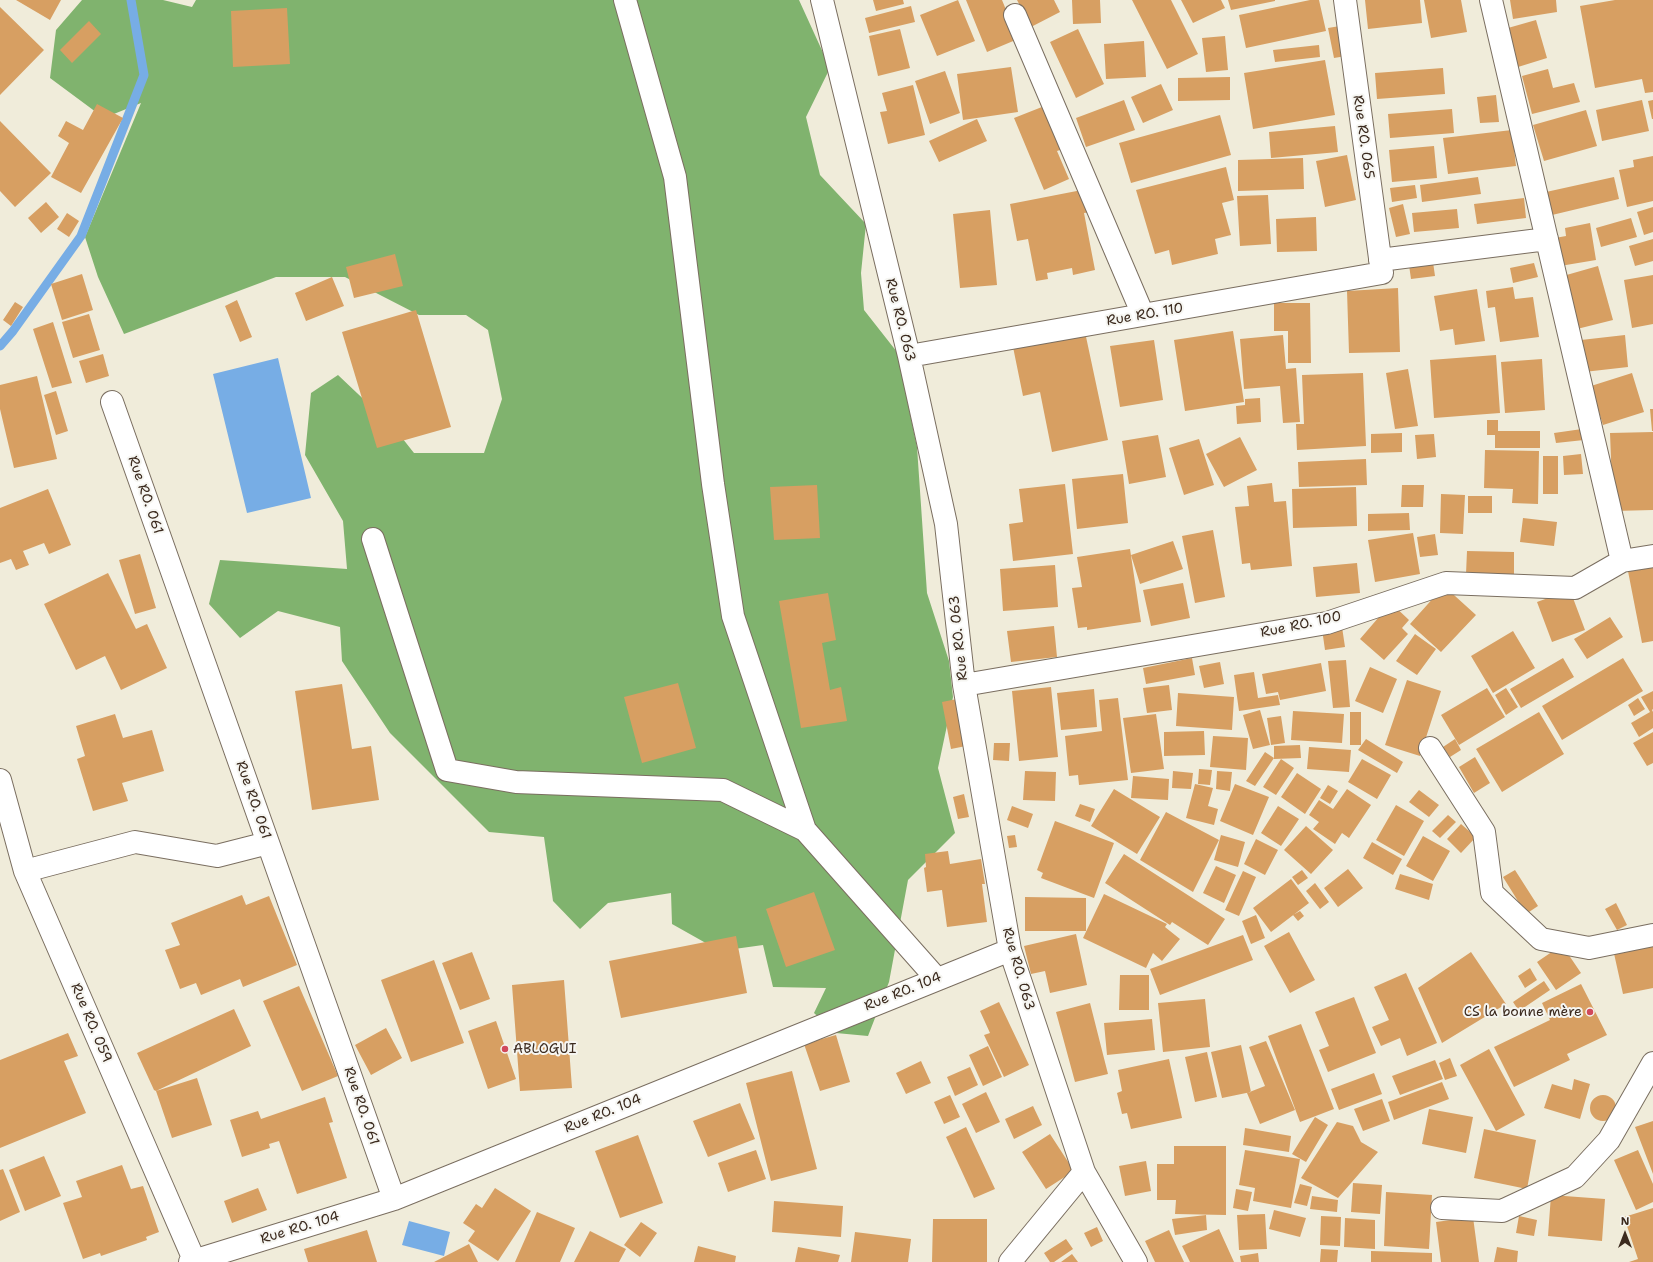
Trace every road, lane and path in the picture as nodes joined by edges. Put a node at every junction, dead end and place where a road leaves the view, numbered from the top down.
1 (625, 0) edge
2 (822, 0) edge
3 (1345, 0) edge
4 (1491, 0) edge
5 (1015, 15) dead end
6 (1547, 239) junction
7 (1381, 266) junction
8 (1143, 315) junction
9 (909, 356) junction
10 (112, 402) dead end
11 (373, 539) dead end
12 (1653, 556) edge
13 (1622, 561) junction
14 (964, 685) junction
15 (1430, 748) dead end
16 (0, 780) edge
17 (805, 830) junction
18 (268, 843) junction
19 (24, 871) junction
20 (1653, 935) edge
21 (1010, 950) junction
22 (937, 979) junction
23 (1653, 1063) edge
24 (1084, 1172) junction
25 (394, 1199) junction
26 (1442, 1208) dead end
27 (193, 1262) edge
28 (1010, 1262) edge
29 (1136, 1262) edge

1 - 17 street
2 - 9 street, Rue RO. 063
3 - 7 street, Rue RO. 065
4 - 6 street
5 - 8 street
6 - 7 street, Rue RO. 110
6 - 13 street
7 - 8 street, Rue RO. 110
8 - 9 street, Rue RO. 110
9 - 14 street, Rue RO. 063
10 - 18 street, Rue RO. 061
11 - 17 street
12 - 13 street, Rue RO. 100
13 - 14 street, Rue RO. 100
14 - 21 street, Rue RO. 063
15 - 20 street
16 - 19 street, Rue RO. 059
17 - 22 street
18 - 19 street
18 - 25 street, Rue RO. 061
19 - 27 street, Rue RO. 059
21 - 22 street, Rue RO. 104
21 - 24 street, Rue RO. 063
22 - 25 street, Rue RO. 104
23 - 26 street
24 - 28 street
24 - 29 street, Rue RO. 063
25 - 27 street, Rue RO. 104

